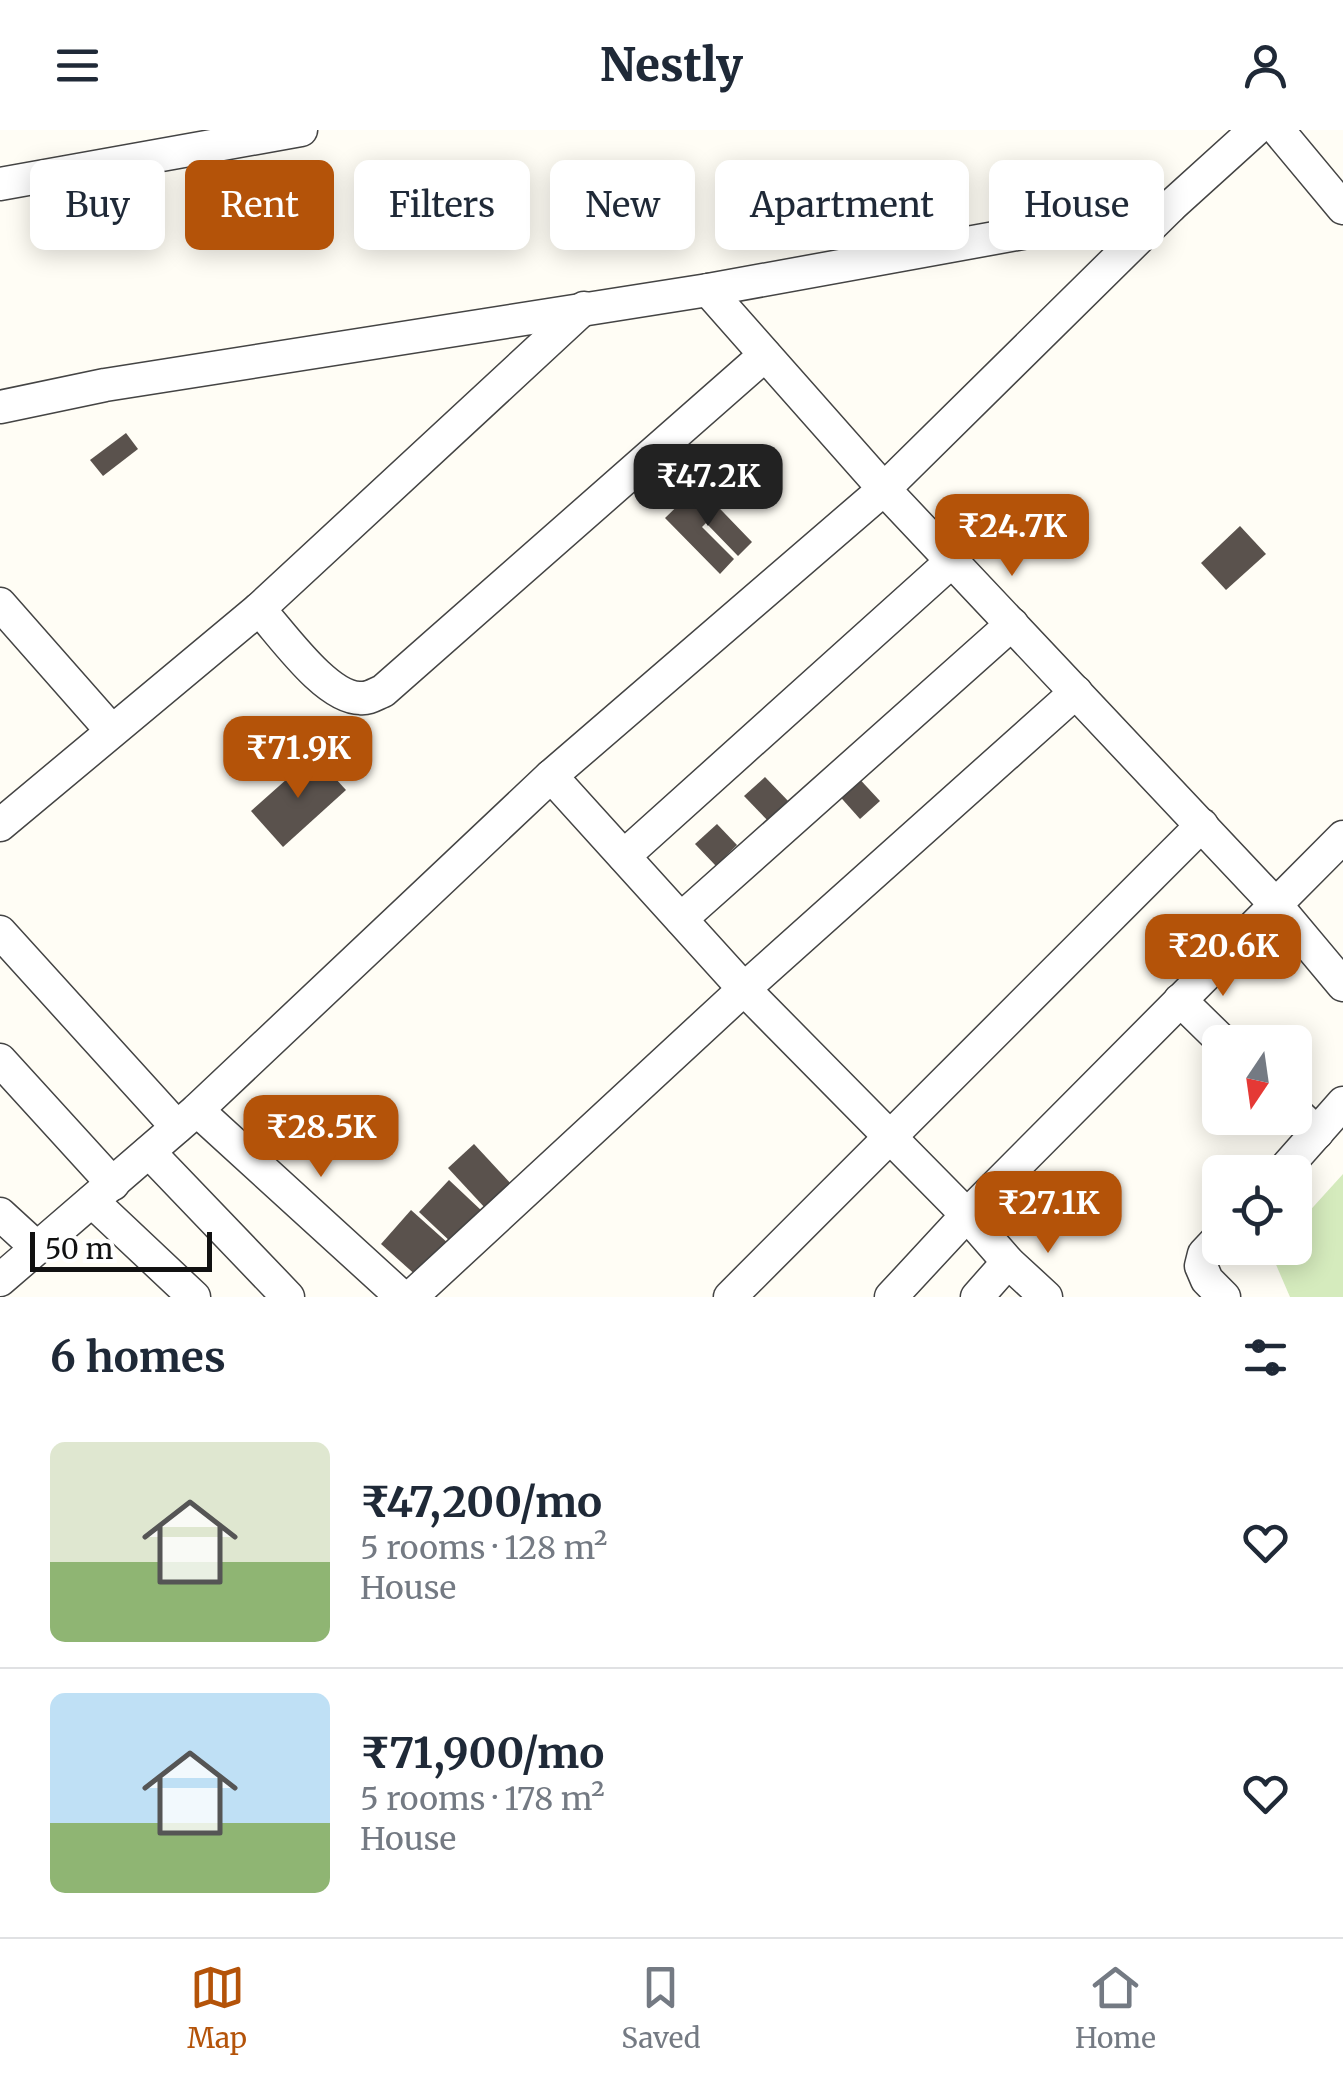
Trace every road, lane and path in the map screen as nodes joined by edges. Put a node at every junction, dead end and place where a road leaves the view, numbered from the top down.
1 (301, 130) edge
2 (1256, 130) edge
3 (1278, 130) edge
4 (0, 184) edge
5 (1171, 206) junction
6 (1343, 208) edge
7 (708, 290) junction
8 (584, 308) junction
9 (765, 354) junction
10 (0, 407) edge
11 (884, 489) junction
12 (952, 560) junction
13 (0, 604) edge
14 (259, 609) junction
15 (1012, 624) junction
16 (1076, 692) junction
17 (112, 730) junction
18 (551, 776) junction
19 (1202, 825) junction
20 (0, 826) edge
21 (1343, 837) edge
22 (624, 856) junction
23 (1276, 904) junction
24 (681, 919) junction
25 (0, 932) edge
26 (1343, 985) edge
27 (744, 989) junction
28 (1180, 1000) junction
29 (1206, 1025) edge
30 (0, 1060) edge
31 (1343, 1103) edge
32 (187, 1118) junction
33 (1312, 1119) edge
34 (888, 1136) junction
35 (149, 1152) junction
36 (102, 1192) junction
37 (0, 1214) edge
38 (967, 1215) junction
39 (36, 1247) junction
40 (1008, 1262) junction
41 (1202, 1262) edge
42 (0, 1280) edge
43 (194, 1297) edge
44 (288, 1297) edge
45 (402, 1297) edge
46 (411, 1297) edge
47 (730, 1297) edge
48 (891, 1297) edge
49 (977, 1297) edge
50 (1046, 1297) edge
51 (1224, 1297) edge

1 - 4 street
2 - 5 street
3 - 6 street
5 - 7 street
5 - 11 street
7 - 8 street
7 - 9 street
8 - 10 street
8 - 14 street
9 - 11 street
9 - 14 street
11 - 12 street
11 - 18 street
12 - 15 street
12 - 22 street
13 - 17 street
14 - 17 street
15 - 16 street
15 - 24 street
16 - 19 street
16 - 27 street
17 - 20 street
18 - 22 street
18 - 32 street
19 - 23 street
19 - 34 street
21 - 23 street
22 - 24 street
23 - 26 street
23 - 28 street
24 - 27 street
25 - 32 street
27 - 34 street
27 - 46 street
28 - 29 street
28 - 38 street
30 - 36 street
31 - 33 street
32 - 35 street
32 - 45 street
34 - 38 street
34 - 47 street
35 - 36 street
35 - 44 street
36 - 39 street
36 - 43 street
37 - 39 street
38 - 40 street
38 - 48 street
39 - 42 street
40 - 49 street
40 - 50 street
41 - 51 street

